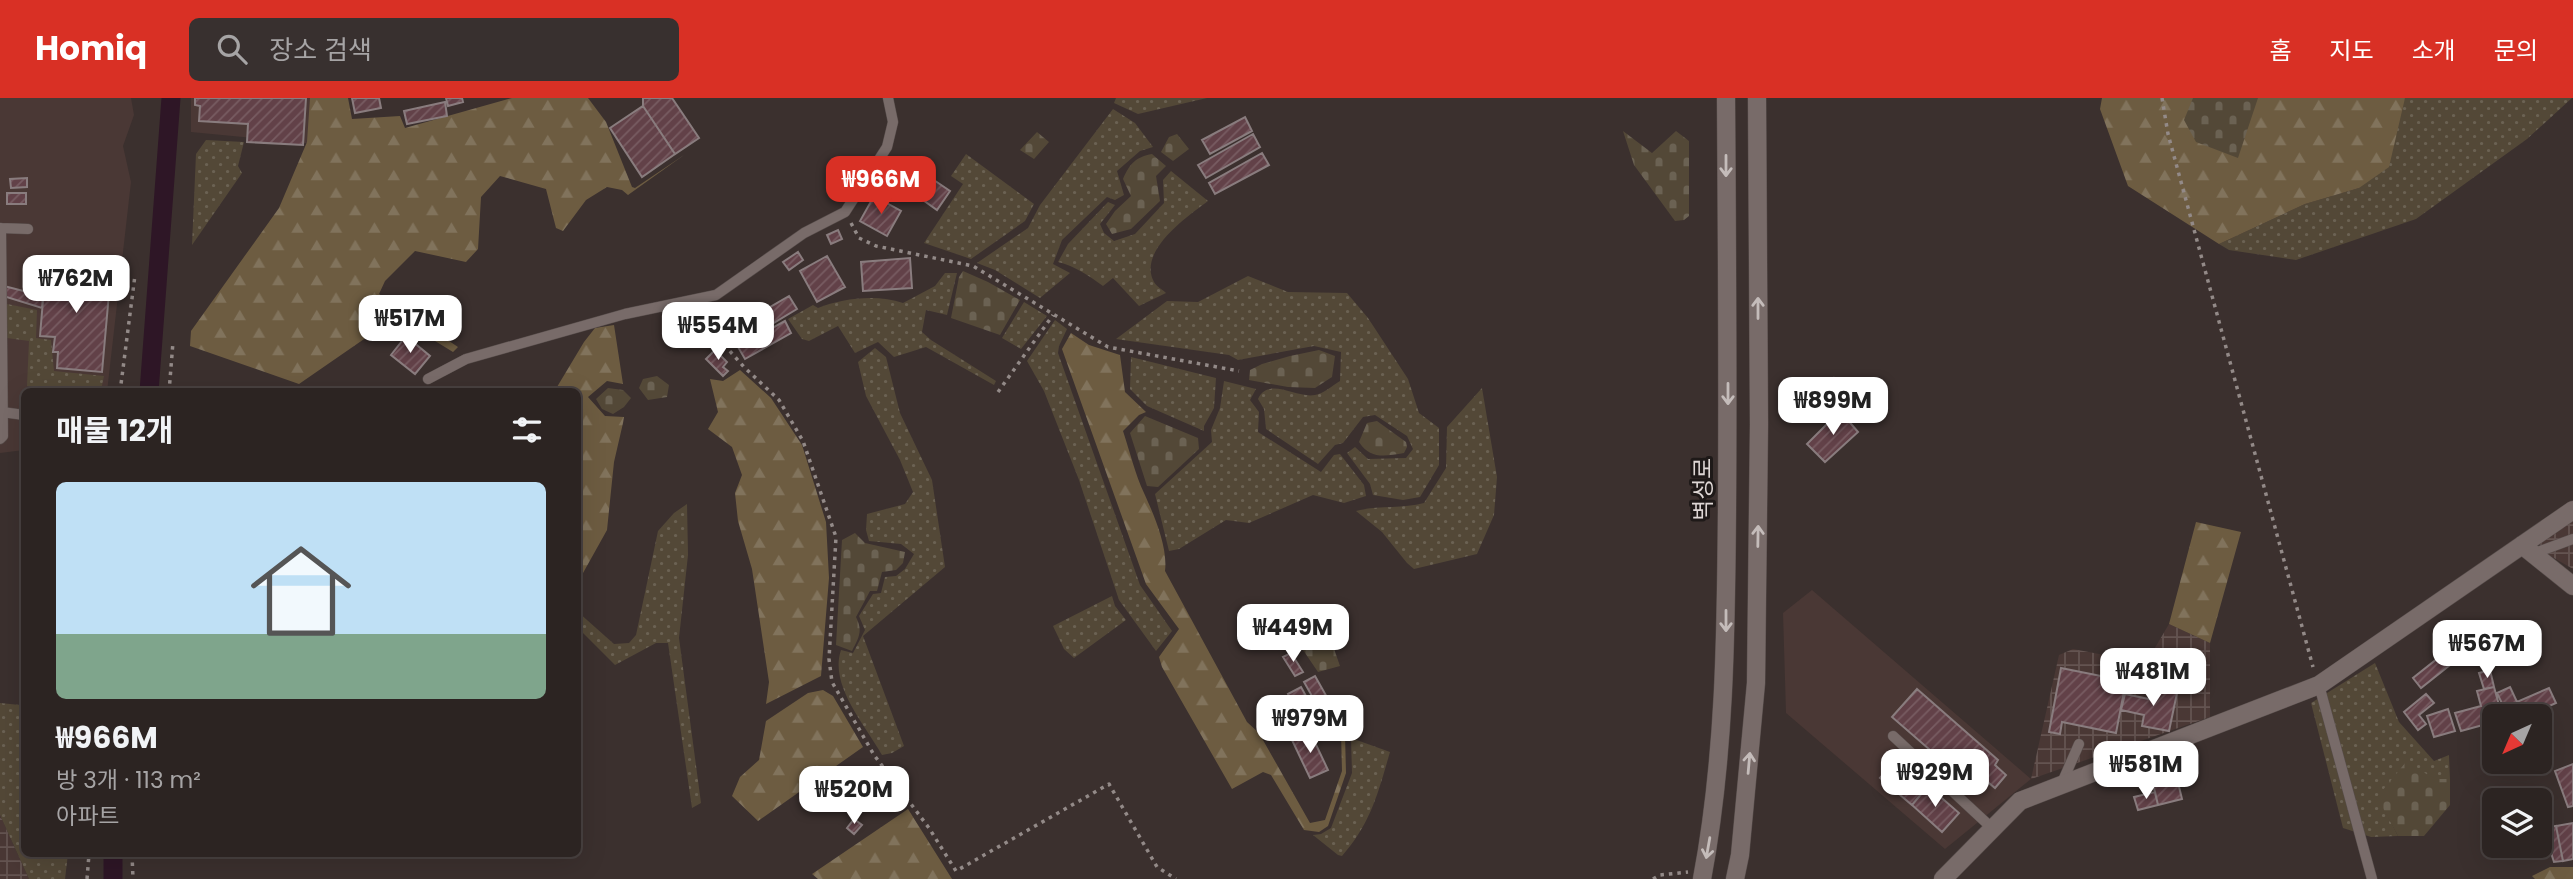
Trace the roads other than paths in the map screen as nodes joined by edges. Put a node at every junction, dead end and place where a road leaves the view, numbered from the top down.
1 (888, 98) edge
2 (1726, 98) edge
3 (1757, 98) edge
4 (0, 228) edge
5 (28, 229) dead end
6 (1, 330) edge
7 (428, 379) dead end
8 (2, 412) junction
9 (21, 415) edge
10 (0, 439) edge
11 (2573, 510) edge
12 (2573, 539) edge
13 (2526, 550) junction
14 (2573, 586) edge
15 (2319, 685) junction
16 (1893, 736) dead end
17 (2079, 744) dead end
18 (2060, 785) junction
19 (1993, 829) junction
20 (1703, 875) edge
21 (1735, 879) edge
22 (1943, 879) edge
23 (2372, 879) edge

1 - 7 lane
2 -> 20 main road, 벽성로
21 -> 3 main road
4 - 5 lane
4 - 6 lane
6 - 8 lane
8 - 9 lane
8 - 10 lane
11 - 13 main road
12 - 13 lane
13 - 14 main road
13 - 15 main road
15 - 18 main road
15 - 23 lane
16 - 19 lane
17 - 18 lane
18 - 19 main road
19 - 22 main road

